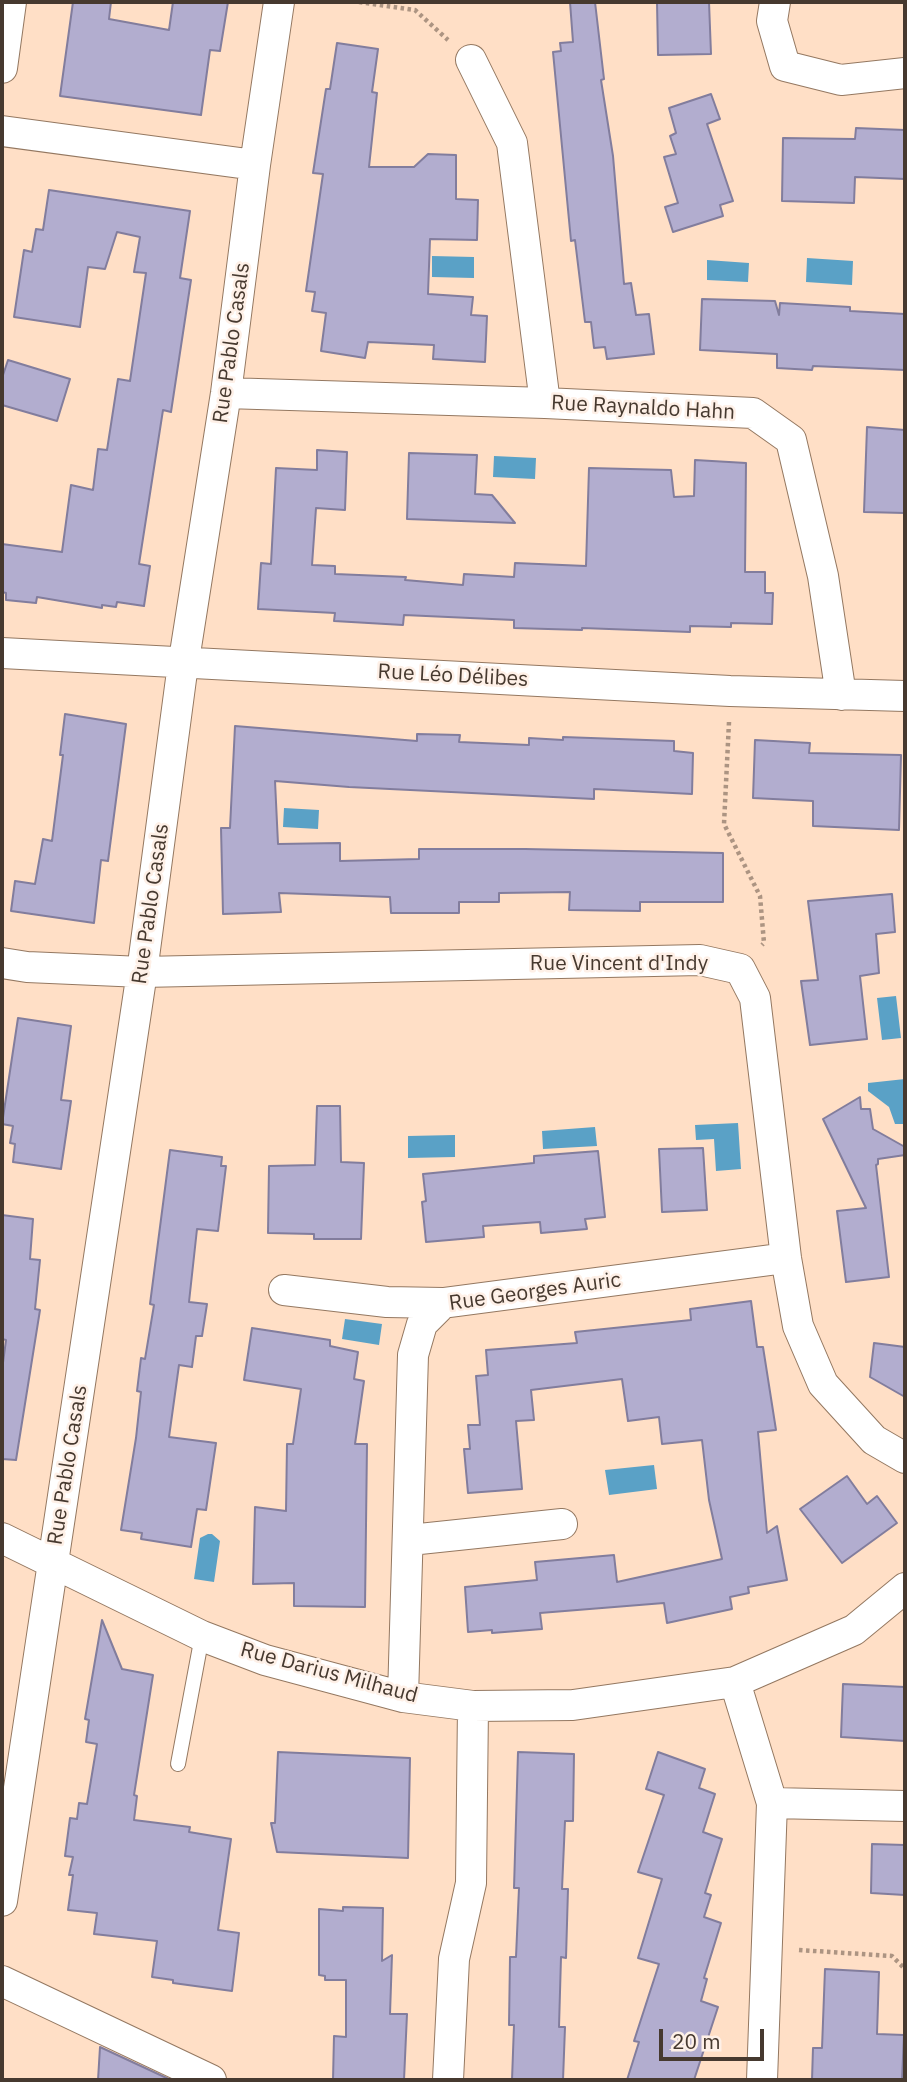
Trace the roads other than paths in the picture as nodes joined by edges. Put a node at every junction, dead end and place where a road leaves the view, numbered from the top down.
1 (11, 2) edge
2 (279, 2) edge
3 (775, 2) edge
4 (471, 60) road end
5 (2, 68) edge
6 (905, 73) edge
7 (2, 131) edge
8 (255, 165) junction
9 (226, 393) junction
10 (545, 403) junction
11 (2, 653) edge
12 (184, 661) junction
13 (841, 695) junction
14 (905, 696) edge
15 (2, 963) edge
16 (142, 972) junction
17 (786, 1258) junction
18 (284, 1290) dead end
19 (443, 1303) junction
20 (905, 1458) edge
21 (562, 1524) dead end
22 (2, 1538) edge
23 (410, 1540) junction
24 (53, 1563) junction
25 (905, 1588) edge
26 (202, 1636) junction
27 (735, 1682) junction
28 (404, 1697) junction
29 (473, 1706) junction
30 (178, 1764) dead end
31 (772, 1803) junction
32 (10, 1804) edge
33 (905, 1806) edge
34 (2, 1901) edge
35 (2, 1981) edge
36 (211, 2080) edge
37 (448, 2080) edge
38 (762, 2080) edge

1 - 5 street
2 - 8 street, Rue Pablo Casals
3 - 6 street
4 - 10 street
7 - 8 street
8 - 9 street, Rue Pablo Casals
9 - 10 street, Rue Raynaldo Hahn
9 - 12 street, Rue Pablo Casals
10 - 13 street, Rue Raynaldo Hahn
11 - 12 street, Rue Léo Délibes
12 - 13 street, Rue Léo Délibes
12 - 16 street, Rue Pablo Casals
13 - 14 street, Rue Léo Délibes
15 - 16 street, Rue Vincent d'Indy
16 - 17 street, Rue Vincent d'Indy
16 - 24 street, Rue Pablo Casals
17 - 19 street, Rue Georges Auric
17 - 20 street
18 - 19 street
19 - 23 street, Rue Georges Auric
21 - 23 street
22 - 24 street, Rue Darius Milhaud
23 - 28 street, Rue Georges Auric
24 - 26 street, Rue Darius Milhaud
24 - 32 street, Rue Pablo Casals
25 - 27 street, Rue Darius Milhaud
26 - 28 street, Rue Darius Milhaud
26 - 30 lane
27 - 29 street, Rue Darius Milhaud
27 - 31 street
28 - 29 street, Rue Darius Milhaud
29 - 37 street
31 - 33 street
31 - 38 street
32 - 34 street, Rue Pablo Casals
35 - 36 street

